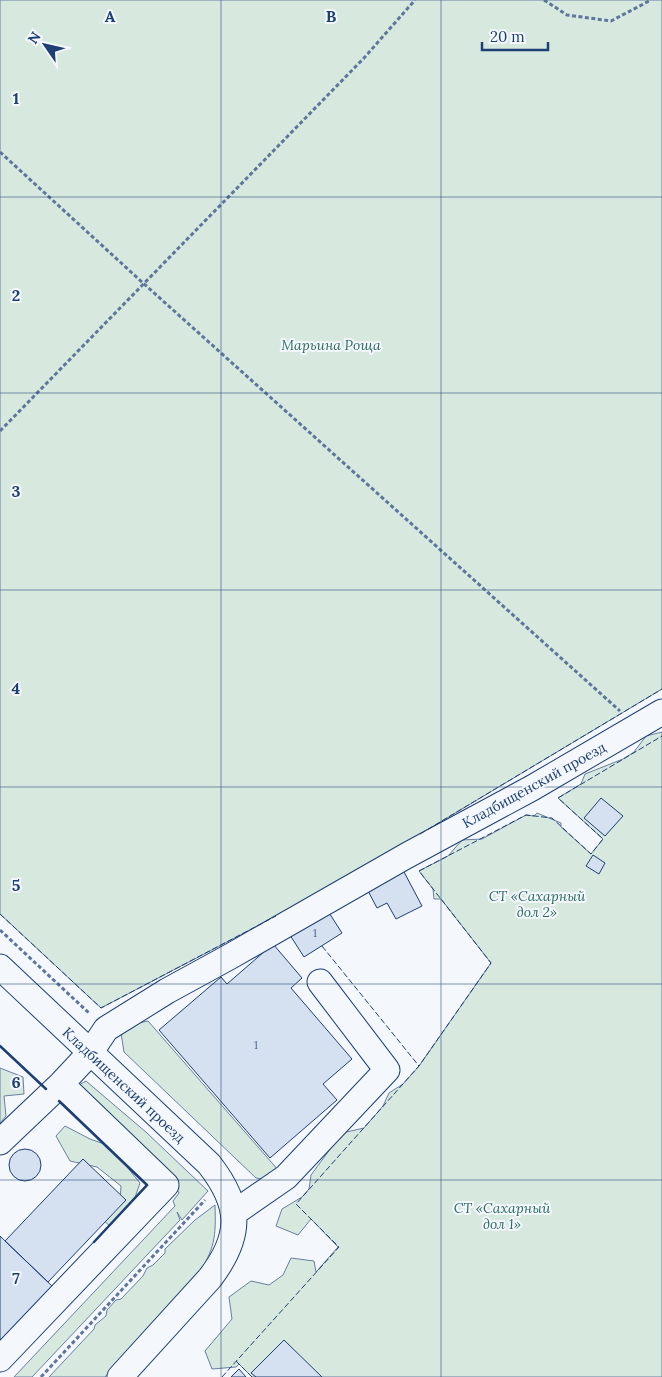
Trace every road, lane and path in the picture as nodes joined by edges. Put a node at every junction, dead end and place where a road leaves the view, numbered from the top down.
1 (416, 0) edge
2 (544, 0) edge
3 (651, 0) edge
4 (0, 152) edge
5 (143, 283) junction
6 (0, 432) edge
7 (662, 712) edge
8 (638, 727) junction
9 (0, 930) edge
10 (0, 967) edge
11 (320, 982) dead end
12 (106, 1029) junction
13 (90, 1053) junction
14 (61, 1084) junction
15 (0, 1142) edge
16 (222, 1181) junction
17 (234, 1213) junction
18 (0, 1359) edge
19 (41, 1377) edge
20 (120, 1377) edge

1 - 5 path
2 - 3 path
4 - 5 path
5 - 6 path
5 - 8 path
7 - 8 street, Кладбищенский проезд
8 - 12 street, Кладбищенский проезд
9 - 12 path
10 - 13 street, Кладбищенский проезд
11 - 17 street
12 - 13 street
13 - 14 street
13 - 16 street, Кладбищенский проезд
14 - 15 street
14 - 18 street
16 - 17 street, Кладбищенский проезд
16 - 19 path
17 - 20 street

